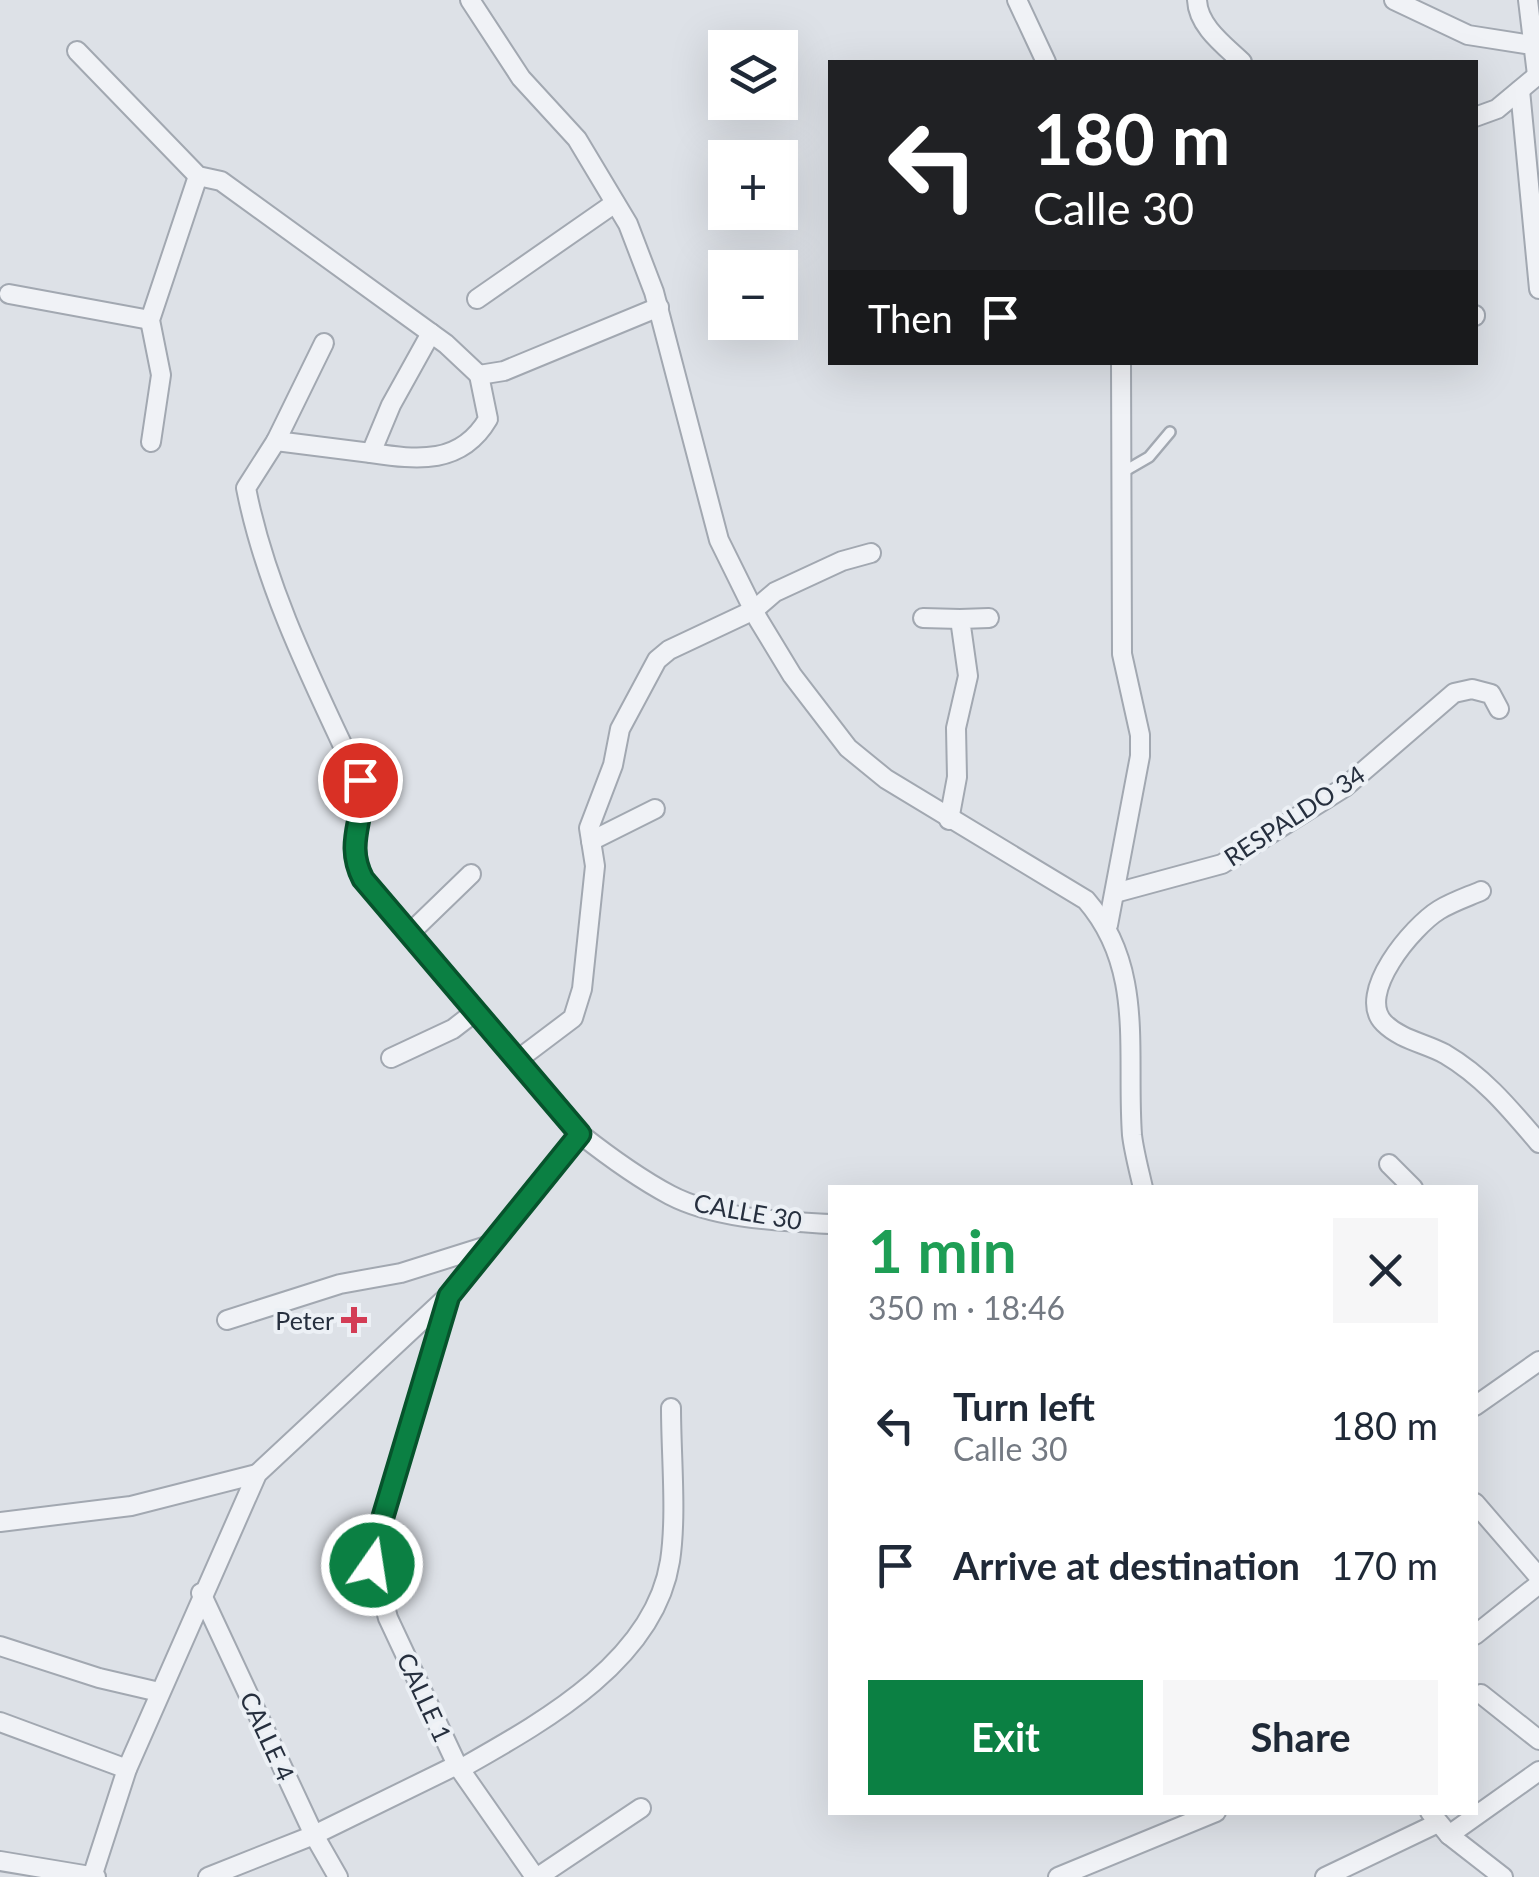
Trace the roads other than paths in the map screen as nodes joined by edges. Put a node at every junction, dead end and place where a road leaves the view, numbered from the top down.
1 (470, 0) edge
2 (1017, 0) edge
3 (1196, 0) edge
4 (1394, 0) edge
5 (1528, 0) edge
6 (1532, 46) junction
7 (77, 51) dead end
8 (1045, 60) edge
9 (1240, 60) edge
10 (1538, 74) edge
11 (1520, 90) junction
12 (1478, 117) edge
13 (198, 176) junction
14 (614, 203) junction
15 (1539, 289) edge
16 (9, 294) dead end
17 (477, 299) dead end
18 (659, 307) junction
19 (150, 320) junction
20 (431, 333) junction
21 (324, 344) dead end
22 (1122, 365) edge
23 (479, 375) junction
24 (1170, 432) dead end
25 (151, 442) dead end
26 (276, 442) junction
27 (372, 453) junction
28 (1123, 472) junction
29 (872, 553) dead end
30 (754, 610) junction
31 (923, 618) dead end
32 (988, 618) dead end
33 (960, 620) junction
34 (1500, 709) dead end
35 (655, 809) dead end
36 (948, 820) junction
37 (591, 841) junction
38 (471, 874) dead end
39 (1481, 891) dead end
40 (1116, 893) junction
41 (1108, 925) junction
42 (409, 934) junction
43 (475, 1012) junction
44 (392, 1058) dead end
45 (516, 1061) junction
46 (580, 1134) junction
47 (1539, 1144) edge
48 (1389, 1164) dead end
49 (1142, 1185) edge
50 (1410, 1185) edge
51 (828, 1224) edge
52 (490, 1245) junction
53 (449, 1296) junction
54 (228, 1320) dead end
55 (1539, 1361) edge
56 (1478, 1404) edge
57 (670, 1408) dead end
58 (256, 1474) junction
59 (1478, 1506) edge
60 (0, 1522) edge
61 (1539, 1581) edge
62 (201, 1593) junction
63 (1478, 1632) edge
64 (0, 1646) edge
65 (1478, 1691) edge
66 (159, 1692) junction
67 (0, 1722) edge
68 (1539, 1740) edge
69 (459, 1767) junction
70 (126, 1769) junction
71 (1539, 1771) edge
72 (1478, 1803) edge
73 (642, 1808) dead end
74 (1210, 1815) edge
75 (1439, 1824) edge
76 (314, 1835) junction
77 (0, 1861) edge
78 (1105, 1868) edge
79 (215, 1876) edge
80 (93, 1877) edge
81 (338, 1877) edge
82 (537, 1877) edge
83 (1058, 1877) edge
84 (1325, 1877) edge
85 (1502, 1877) edge

1 - 14 street
2 - 8 street
3 - 9 street
4 - 6 street
5 - 6 street
6 - 10 street
7 - 13 street
10 - 11 street
11 - 12 street
11 - 15 street
13 - 19 street
13 - 20 street
14 - 17 street
14 - 18 street
16 - 19 street
18 - 23 street
18 - 30 street
19 - 25 street
20 - 23 street
20 - 27 street
21 - 26 street
22 - 28 street
23 - 27 street
24 - 28 lane
26 - 27 street
26 - 42 street, CALLE 30
28 - 40 street
29 - 30 street
30 - 36 street
30 - 37 street
31 - 33 street
32 - 33 street
33 - 36 street
34 - 40 street, RESPALDO 34
35 - 37 street
36 - 41 street
37 - 45 street
38 - 42 street
39 - 47 street
40 - 41 street
41 - 49 street
42 - 43 street, CALLE 30
43 - 44 street
43 - 45 street, CALLE 30
45 - 46 street, CALLE 30
46 - 51 street, CALLE 30
46 - 52 street, CALLE 1
48 - 50 street
52 - 53 street, CALLE 1
52 - 54 street
53 - 58 street
53 - 69 street, CALLE 1
55 - 56 street
57 - 69 street
58 - 60 street
58 - 62 street
59 - 61 street
61 - 63 street
62 - 66 street
62 - 76 street, CALLE 4
64 - 66 street
65 - 68 street
66 - 70 street
67 - 70 street
69 - 76 street
69 - 82 street, CALLE 1
70 - 80 street
71 - 72 street
73 - 82 street
74 - 78 street
75 - 84 street
75 - 85 street
76 - 79 street
76 - 81 street, CALLE 4
77 - 80 street
78 - 83 street

